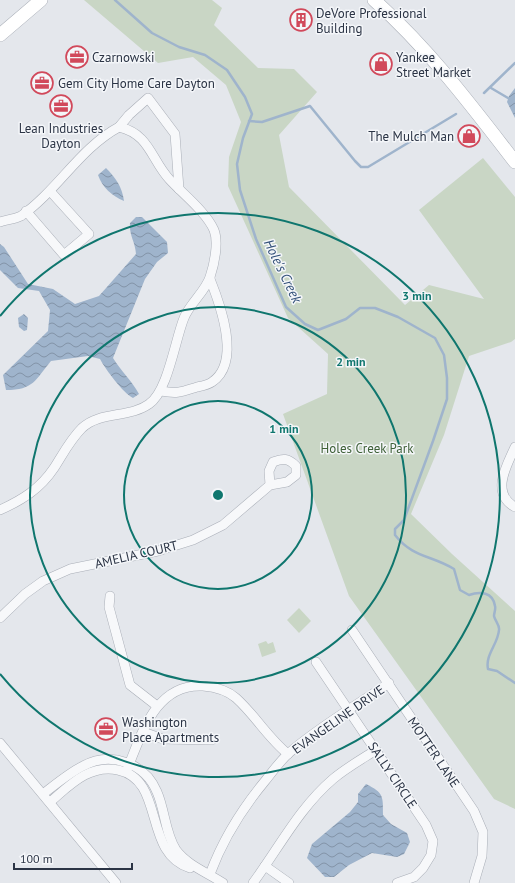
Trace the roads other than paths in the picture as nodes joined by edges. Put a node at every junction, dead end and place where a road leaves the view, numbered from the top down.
1 (41, 0) edge
2 (374, 0) edge
3 (0, 35) edge
4 (119, 127) junction
5 (515, 162) edge
6 (179, 189) junction
7 (50, 191) junction
8 (26, 211) junction
9 (0, 222) edge
10 (210, 279) junction
11 (162, 391) junction
12 (515, 447) edge
13 (270, 485) dead end
14 (515, 507) edge
15 (0, 510) edge
16 (110, 596) dead end
17 (0, 618) edge
18 (352, 630) dead end
19 (316, 662) dead end
20 (389, 683) junction
21 (157, 706) junction
22 (350, 710) junction
23 (143, 732) junction
24 (212, 740) dead end
25 (0, 743) edge
26 (376, 750) junction
27 (288, 754) junction
28 (130, 763) junction
29 (126, 772) junction
30 (43, 794) junction
31 (50, 802) junction
32 (266, 866) junction
33 (210, 874) junction
34 (116, 883) edge
35 (223, 883) edge
36 (253, 883) edge
37 (289, 883) edge
38 (397, 883) edge
39 (474, 883) edge

1 - 3 street
2 - 5 street
4 - 6 street
4 - 6 street
4 - 7 street
6 - 10 street
7 - 8 street
7 - 8 street
8 - 9 street
10 - 11 street
10 - 11 street
11 - 15 street
12 - 14 street
13 - 17 street, AMELIA COURT
16 - 21 street
18 - 20 street, MOTTER LANE
19 - 22 street, SALLY CIRCLE
20 - 22 street, EVANGELINE DRIVE
20 - 39 street, MOTTER LANE
21 - 23 street
21 - 27 street
22 - 26 street, SALLY CIRCLE
22 - 27 street, EVANGELINE DRIVE
23 - 24 street
23 - 28 street
25 - 30 street
26 - 32 street
26 - 38 street, SALLY CIRCLE
27 - 33 street, EVANGELINE DRIVE
28 - 29 street
28 - 30 street
28 - 33 street
29 - 31 street
29 - 33 street
30 - 31 street
31 - 34 street
32 - 36 street
32 - 37 street
33 - 35 street

